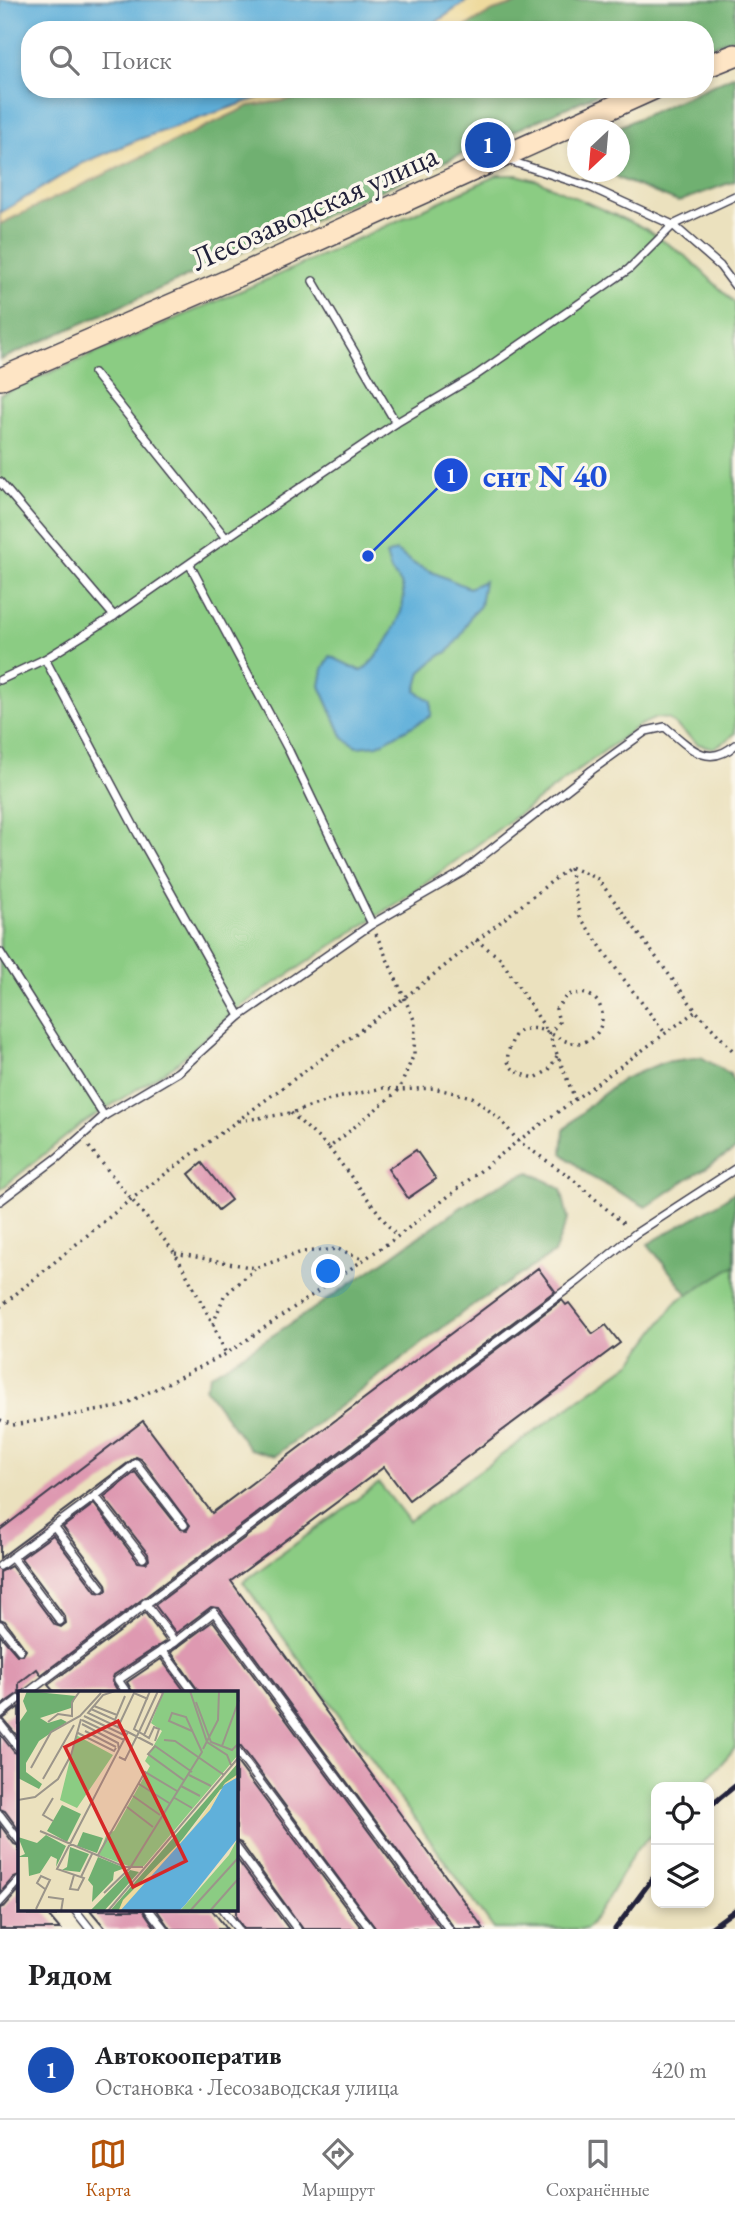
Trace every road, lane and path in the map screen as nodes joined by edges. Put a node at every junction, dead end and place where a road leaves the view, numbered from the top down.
1 (735, 55) edge
2 (714, 63) edge
3 (633, 98) edge
4 (500, 158) junction
5 (733, 199) edge
6 (673, 225) junction
7 (313, 281) dead end
8 (735, 286) edge
9 (94, 373) dead end
10 (0, 379) edge
11 (396, 424) junction
12 (0, 482) edge
13 (226, 538) junction
14 (190, 565) junction
15 (114, 617) junction
16 (45, 659) junction
17 (0, 680) edge
18 (735, 745) edge
19 (570, 867) junction
20 (372, 924) junction
21 (477, 940) junction
22 (0, 952) edge
23 (404, 998) junction
24 (695, 1011) junction
25 (240, 1016) junction
26 (665, 1033) junction
27 (549, 1034) junction
28 (735, 1053) edge
29 (557, 1056) junction
30 (399, 1090) junction
31 (575, 1099) junction
32 (292, 1113) junction
33 (104, 1116) junction
34 (236, 1121) junction
35 (81, 1137) junction
36 (518, 1141) junction
37 (329, 1148) junction
38 (735, 1169) edge
39 (130, 1200) junction
40 (0, 1201) edge
41 (635, 1234) junction
42 (397, 1237) junction
43 (175, 1254) junction
44 (364, 1259) junction
45 (256, 1268) junction
46 (0, 1307) edge
47 (213, 1324) junction
48 (226, 1354) junction
49 (0, 1420) edge
50 (95, 1496) junction
51 (184, 1525) dead end
52 (54, 1527) junction
53 (12, 1557) junction
54 (143, 1558) dead end
55 (0, 1566) edge
56 (101, 1588) dead end
57 (145, 1603) junction
58 (60, 1621) dead end
59 (0, 1625) edge
60 (174, 1642) junction
61 (20, 1650) dead end
62 (162, 1650) junction
63 (37, 1685) junction
64 (30, 1691) edge
65 (42, 1691) edge
66 (126, 1691) edge
67 (193, 1691) edge
68 (18, 1700) edge
69 (0, 1714) edge
70 (0, 1724) edge
71 (18, 1747) edge
72 (238, 1753) edge
73 (0, 1815) edge
74 (18, 1839) edge
75 (238, 1850) edge
76 (18, 1882) edge
77 (0, 1902) edge
78 (77, 1912) edge
79 (151, 1912) edge
80 (225, 1912) edge
81 (90, 1929) edge
82 (164, 1929) edge
83 (238, 1929) edge
84 (297, 1929) edge
85 (370, 1929) edge
86 (449, 1929) edge

1 - 2 street
3 - 4 street, Лесозаводская улица
4 - 6 lane
4 - 10 street, Лесозаводская улица
5 - 6 lane
6 - 8 lane
6 - 11 lane
7 - 11 lane
9 - 13 lane
11 - 13 lane
12 - 15 lane
13 - 14 lane
14 - 15 lane
14 - 20 lane
15 - 16 lane
16 - 17 lane
16 - 25 lane
18 - 20 lane
19 - 21 path
19 - 24 path
19 - 26 path
20 - 23 path
20 - 25 lane
21 - 23 path
21 - 27 path
22 - 33 lane
23 - 30 path
23 - 34 path
24 - 26 path
24 - 28 path
25 - 33 lane
26 - 31 path
27 - 27 path
27 - 29 path
27 - 29 path
29 - 31 path
30 - 32 path
30 - 36 path
30 - 37 path
31 - 36 path
32 - 34 path
32 - 37 path
33 - 35 lane
34 - 39 path
35 - 39 path
35 - 40 lane
36 - 41 path
36 - 42 path
37 - 42 path
38 - 41 lane
39 - 43 path
39 - 46 path
41 - 57 lane
42 - 44 path
43 - 45 path
43 - 47 path
44 - 45 path
44 - 48 path
45 - 47 path
47 - 48 path
48 - 49 path
50 - 51 lane
50 - 52 lane
50 - 54 lane
52 - 53 lane
52 - 56 lane
53 - 55 lane
53 - 58 lane
57 - 60 lane
57 - 63 lane
59 - 61 lane
60 - 62 lane
60 - 86 lane
62 - 66 lane
62 - 67 lane
63 - 64 lane
63 - 65 lane
68 - 69 lane
70 - 71 lane
72 - 85 lane
73 - 74 lane
75 - 84 lane
76 - 77 lane
78 - 81 lane
79 - 82 lane
80 - 83 lane

